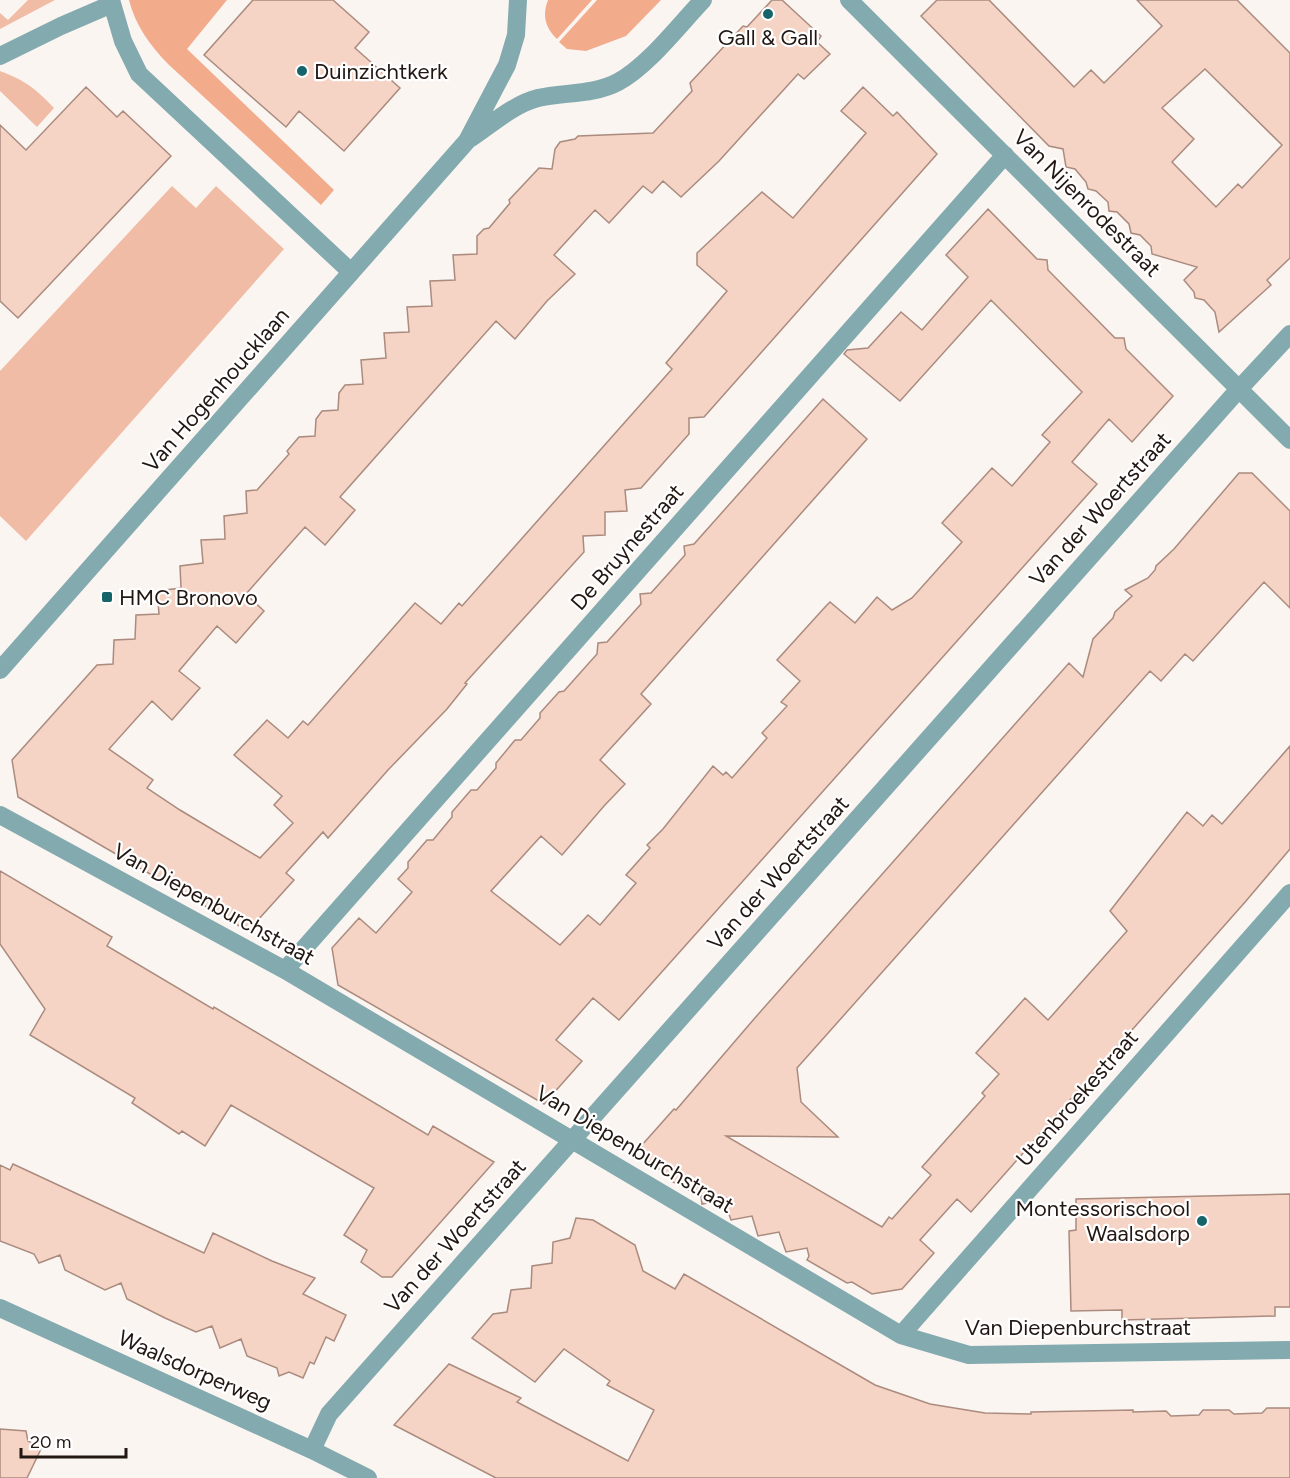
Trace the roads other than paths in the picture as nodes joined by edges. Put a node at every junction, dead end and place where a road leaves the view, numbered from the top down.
1 (518, 0) edge
2 (703, 0) edge
3 (849, 0) edge
4 (111, 2) edge
5 (0, 56) edge
6 (467, 141) junction
7 (1005, 155) junction
8 (351, 272) junction
9 (1290, 334) edge
10 (1239, 389) junction
11 (1290, 440) edge
12 (0, 670) edge
13 (0, 815) edge
14 (1290, 893) edge
15 (285, 970) junction
16 (573, 1140) junction
17 (0, 1308) edge
18 (901, 1335) junction
19 (1290, 1350) edge
20 (312, 1449) junction
21 (368, 1478) edge

1 - 6 street, Van Hogenhoucklaan
2 - 6 street, Van Hogenhoucklaan
3 - 7 street, Van Nijenrodestraat
4 - 5 street
4 - 8 street
6 - 8 street, Van Hogenhoucklaan
7 - 10 street, Van Nijenrodestraat
7 - 15 street, De Bruynestraat
8 - 12 street, Van Hogenhoucklaan
9 - 10 street, Van der Woertstraat
10 - 11 street, Van Nijenrodestraat
10 - 16 street, Van der Woertstraat
13 - 15 street, Van Diepenburchstraat
14 - 18 street, Utenbroekestraat
15 - 16 street, Van Diepenburchstraat
16 - 18 street, Van Diepenburchstraat
16 - 20 street, Van der Woertstraat
17 - 20 street, Waalsdorperweg
18 - 19 street, Van Diepenburchstraat
20 - 21 street, Waalsdorperweg

